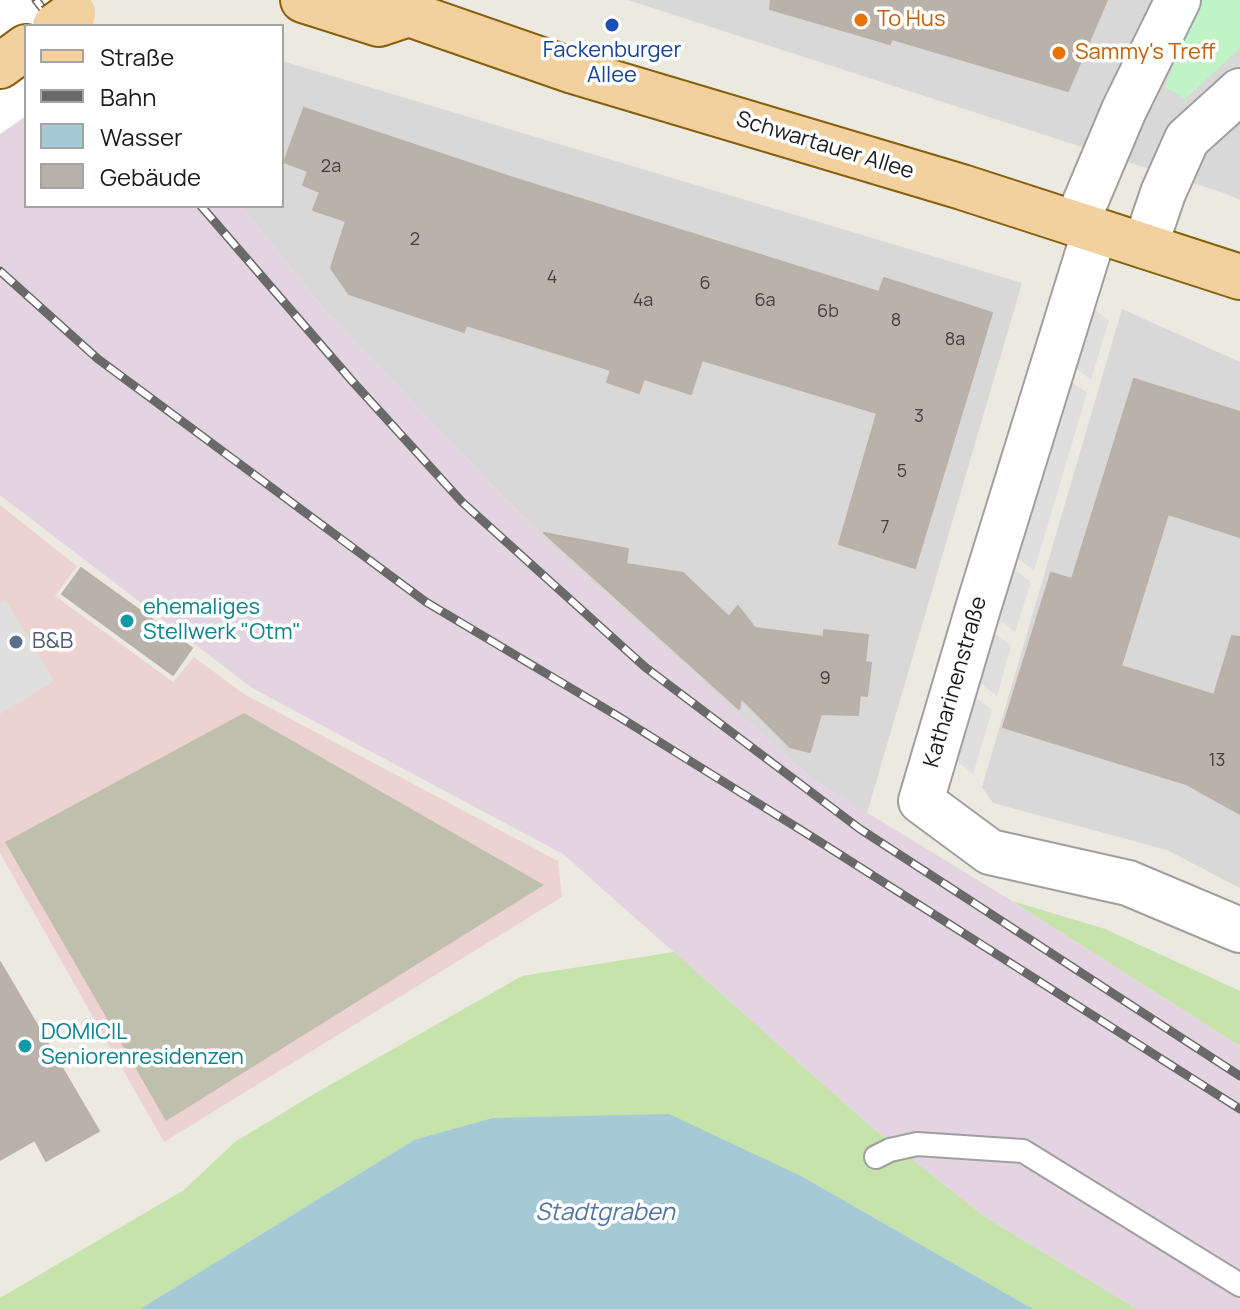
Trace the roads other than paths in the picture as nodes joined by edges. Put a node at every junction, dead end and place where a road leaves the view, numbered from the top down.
1 (303, 0) edge
2 (1178, 0) edge
3 (403, 7) edge
4 (24, 48) edge
5 (0, 66) edge
6 (1240, 91) edge
7 (1124, 110) junction
8 (1187, 139) junction
9 (1086, 227) junction
10 (1145, 246) junction
11 (1240, 277) edge
12 (1240, 930) edge
13 (876, 1157) dead end
14 (1240, 1285) edge

1 - 3 main road, Schwartauer Allee
2 - 7 street
3 - 9 main road, Schwartauer Allee
4 - 5 main road
6 - 8 street
7 - 8 street
7 - 9 street
8 - 10 street
9 - 10 main road, Schwartauer Allee
9 - 12 street, Katharinenstraße
10 - 11 main road, Schwartauer Allee
13 - 14 lane

